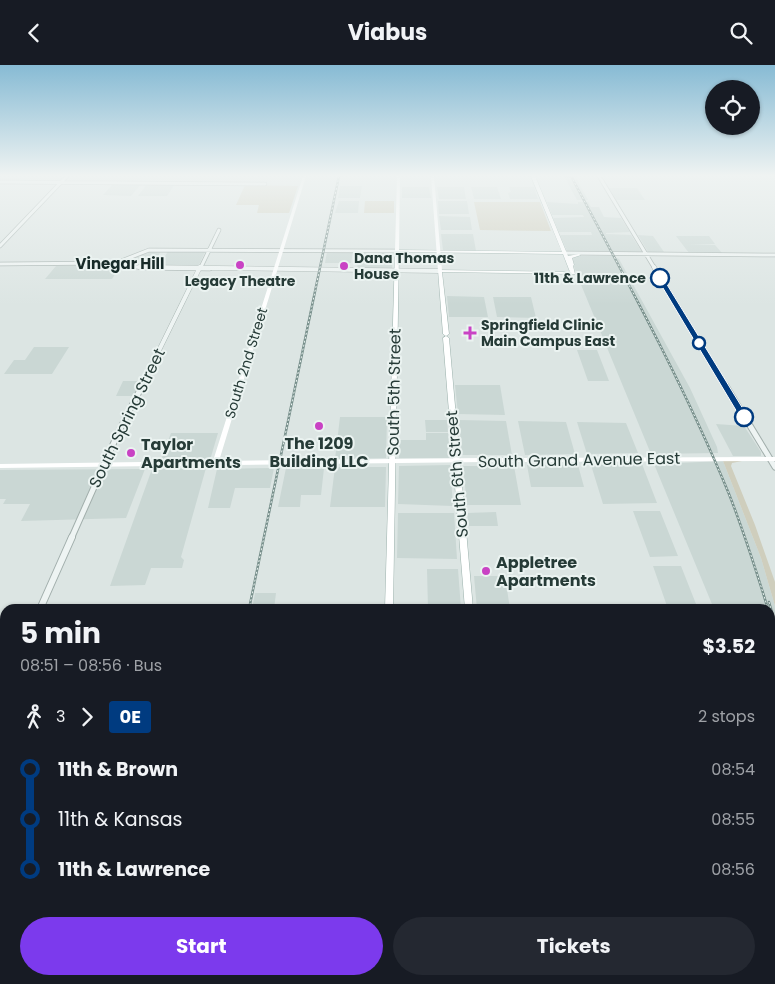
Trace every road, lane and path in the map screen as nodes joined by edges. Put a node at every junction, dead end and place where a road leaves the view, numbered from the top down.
1 (26, 219) edge
2 (291, 219) edge
3 (397, 219) edge
4 (436, 219) edge
5 (551, 219) edge
6 (625, 219) edge
7 (219, 230) dead end
8 (0, 245) edge
9 (209, 250) junction
10 (281, 251) junction
11 (397, 251) junction
12 (439, 252) junction
13 (565, 253) junction
14 (646, 254) junction
15 (579, 255) junction
16 (775, 255) edge
17 (111, 263) junction
18 (0, 264) edge
19 (200, 269) junction
20 (276, 270) junction
21 (397, 271) junction
22 (440, 271) junction
23 (572, 271) junction
24 (772, 459) edge
25 (393, 462) junction
26 (457, 462) junction
27 (270, 463) joint
28 (215, 464) junction
29 (103, 465) junction
30 (0, 466) edge
31 (775, 467) edge
32 (42, 604) edge
33 (389, 604) edge
34 (469, 604) edge

1 - 8 street
2 - 10 main road, South 2nd Street
3 - 11 main road, South 5th Street
4 - 12 main road, South 6th Street
5 - 13 main road
6 - 14 street
7 - 9 street, South Spring Street
9 - 10 street
9 - 17 street
9 - 19 street, South Spring Street
10 - 11 street
10 - 20 main road, South 2nd Street
11 - 12 main road
11 - 21 main road, South 5th Street
12 - 13 main road
12 - 22 main road, South 6th Street
13 - 14 street
13 - 15 street
13 - 23 main road
14 - 15 street
14 - 16 street
14 - 24 street
15 - 23 main road
17 - 18 street
17 - 19 street
19 - 20 street
19 - 29 street, South Spring Street
20 - 21 street
20 - 28 main road, South 2nd Street
21 - 22 street
21 - 25 main road, South 5th Street
22 - 23 main road
22 - 26 main road, South 6th Street
24 - 26 main road, South Grand Avenue East
24 - 31 street
25 - 26 main road, South Grand Avenue East
25 - 27 main road, South Grand Avenue East
25 - 33 main road, South 5th Street
26 - 34 main road, South 6th Street
27 - 28 main road, South Grand Avenue East
28 - 29 main road, South Grand Avenue East
29 - 30 main road, South Grand Avenue East
29 - 32 street, South Spring Street

